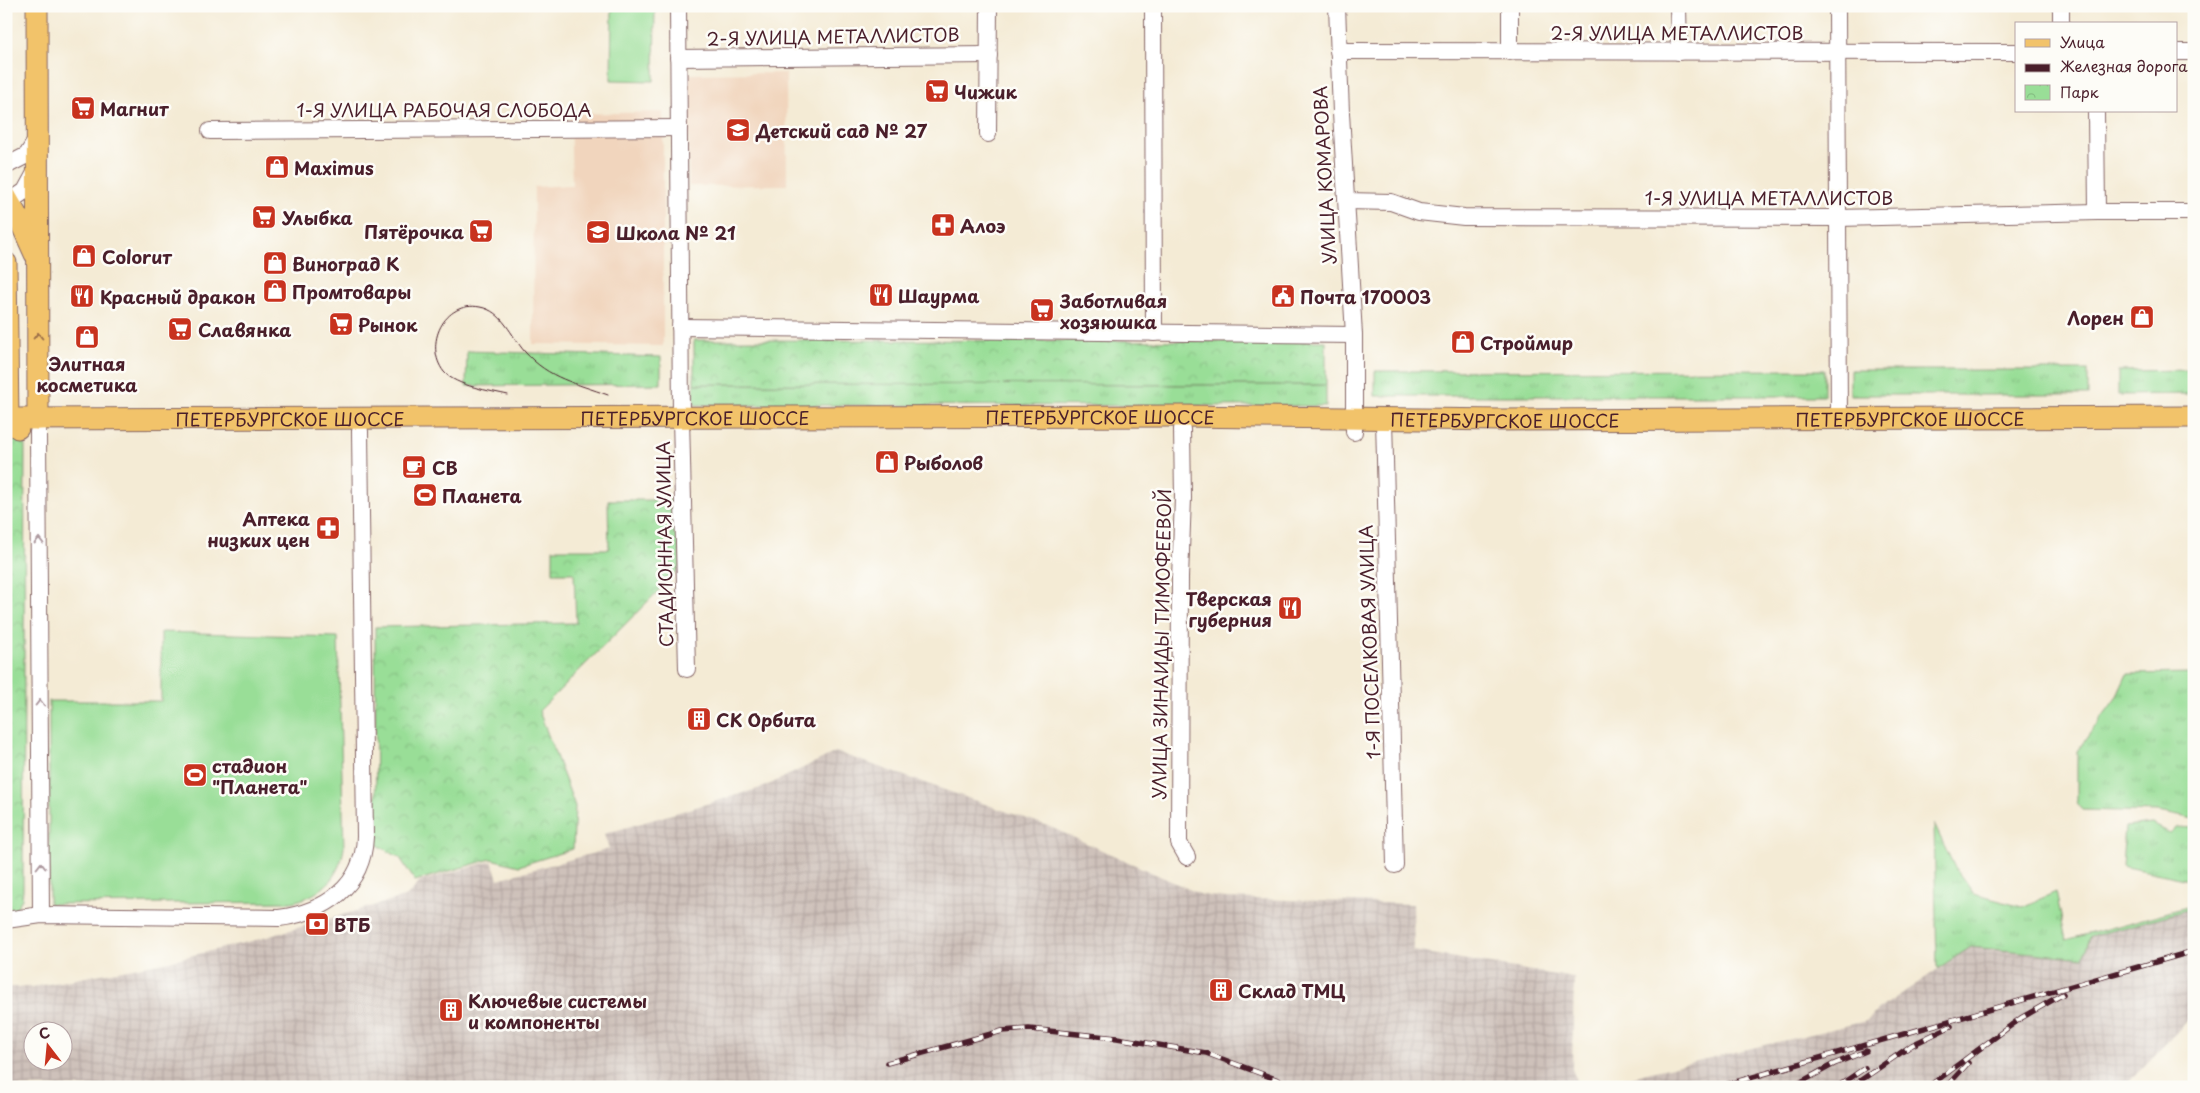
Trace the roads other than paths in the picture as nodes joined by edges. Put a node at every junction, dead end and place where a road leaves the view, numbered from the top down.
1 (37, 6) edge
2 (678, 6) edge
3 (988, 6) edge
4 (1153, 6) edge
5 (1337, 6) edge
6 (1510, 6) edge
7 (1678, 6) edge
8 (1837, 6) edge
9 (2061, 6) edge
10 (2061, 22) edge
11 (1338, 51) junction
12 (1510, 52) junction
13 (1679, 52) junction
14 (1838, 52) junction
15 (2015, 52) edge
16 (2178, 52) edge
17 (2194, 52) edge
18 (989, 54) junction
19 (678, 58) junction
20 (2096, 112) edge
21 (679, 128) junction
22 (210, 131) dead end
23 (988, 134) dead end
24 (38, 137) junction
25 (6, 166) edge
26 (38, 166) junction
27 (7, 201) edge
28 (1347, 201) junction
29 (2097, 212) junction
30 (2194, 212) edge
31 (1838, 218) junction
32 (6, 263) edge
33 (38, 264) junction
34 (680, 327) junction
35 (1154, 333) junction
36 (1354, 335) junction
37 (2194, 417) edge
38 (1839, 419) junction
39 (1182, 423) junction
40 (681, 424) junction
41 (360, 425) junction
42 (1354, 425) junction
43 (20, 426) edge
44 (1384, 426) junction
45 (2194, 429) edge
46 (687, 669) dead end
47 (1187, 858) dead end
48 (1395, 865) dead end
49 (41, 914) junction
50 (6, 920) edge

1 - 24 main road
2 - 19 street, СТАДИОННАЯ УЛИЦА
3 - 18 street
4 - 35 street
5 - 11 street, УЛИЦА КОМАРОВА
6 - 12 street
7 - 13 street
8 - 14 street
9 - 10 street
11 - 12 street, 2-Я УЛИЦА МЕТАЛЛИСТОВ
11 - 28 street, УЛИЦА КОМАРОВА
12 - 13 street, 2-Я УЛИЦА МЕТАЛЛИСТОВ
13 - 14 street, 2-Я УЛИЦА МЕТАЛЛИСТОВ
14 - 15 street, 2-Я УЛИЦА МЕТАЛЛИСТОВ
14 - 31 street
16 - 17 street
18 - 19 street, 2-Я УЛИЦА МЕТАЛЛИСТОВ
18 - 23 street
19 - 21 street, СТАДИОННАЯ УЛИЦА
20 - 29 street
21 - 22 street, 1-Я УЛИЦА РАБОЧАЯ СЛОБОДА
21 - 34 street, СТАДИОННАЯ УЛИЦА
24 - 25 street
24 - 26 main road
26 - 27 street
26 - 33 main road
27 - 33 main road
28 - 31 street, 1-Я УЛИЦА МЕТАЛЛИСТОВ
28 - 36 street, УЛИЦА КОМАРОВА
29 - 30 street, 1-Я УЛИЦА МЕТАЛЛИСТОВ
29 - 31 street, 1-Я УЛИЦА МЕТАЛЛИСТОВ
31 - 38 street
32 - 43 main road
43 -> 33 main road
34 - 35 street
34 - 40 street, СТАДИОННАЯ УЛИЦА
35 - 36 street
36 - 42 street, УЛИЦА КОМАРОВА
37 - 38 main road, ПЕТЕРБУРГСКОЕ ШОССЕ
38 - 44 main road, ПЕТЕРБУРГСКОЕ ШОССЕ
39 - 40 main road, ПЕТЕРБУРГСКОЕ ШОССЕ
39 - 42 main road, ПЕТЕРБУРГСКОЕ ШОССЕ
39 - 47 street, УЛИЦА ЗИНАИДЫ ТИМОФЕЕВОЙ
40 - 41 main road, ПЕТЕРБУРГСКОЕ ШОССЕ
40 - 46 street, СТАДИОННАЯ УЛИЦА
41 - 43 main road, ПЕТЕРБУРГСКОЕ ШОССЕ
41 - 49 street
42 - 44 main road, ПЕТЕРБУРГСКОЕ ШОССЕ
49 -> 43 street
44 - 45 main road, ПЕТЕРБУРГСКОЕ ШОССЕ
44 - 48 street, 1-Я ПОСЕЛКОВАЯ УЛИЦА
49 - 50 street

